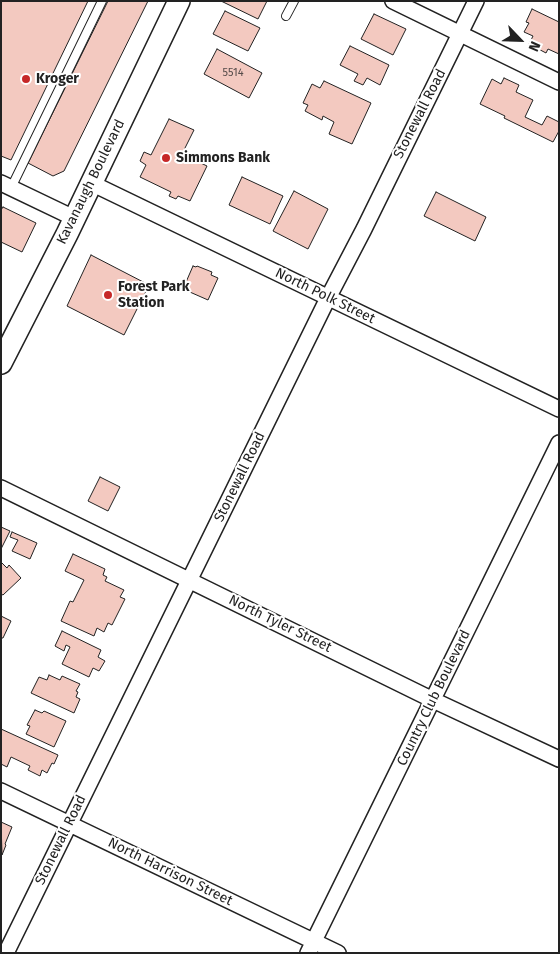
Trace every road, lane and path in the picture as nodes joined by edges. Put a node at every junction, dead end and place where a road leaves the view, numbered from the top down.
1 (102, 1) edge
2 (179, 1) edge
3 (294, 1) edge
4 (393, 1) edge
5 (476, 1) edge
6 (286, 16) dead end
7 (460, 34) junction
8 (559, 82) edge
9 (91, 183) junction
10 (6, 185) edge
11 (74, 218) junction
12 (328, 298) junction
13 (1, 363) edge
14 (559, 409) edge
15 (559, 443) edge
16 (1, 488) edge
17 (190, 580) junction
18 (433, 700) junction
19 (559, 759) edge
20 (1, 791) edge
21 (69, 824) junction
22 (311, 947) edge
23 (6, 953) edge
24 (338, 953) edge

1 - 10 lane
2 - 9 street, Kavanaugh Boulevard
3 - 6 lane
4 - 7 street
5 - 7 street, Stonewall Road
7 - 8 street
7 - 12 street, Stonewall Road
9 - 11 street, Kavanaugh Boulevard
9 - 12 street, North Polk Street
10 - 11 street
11 - 13 street, Kavanaugh Boulevard
12 - 14 street, North Polk Street
12 - 17 street, Stonewall Road
15 - 18 street, Country Club Boulevard
16 - 17 street, North Tyler Street
17 - 18 street, North Tyler Street
17 - 21 street, Stonewall Road
18 - 19 street, North Tyler Street
18 - 22 street, Country Club Boulevard
20 - 21 street, North Harrison Street
21 - 22 street, North Harrison Street
21 - 23 street, Stonewall Road
22 - 24 street, North Harrison Street

